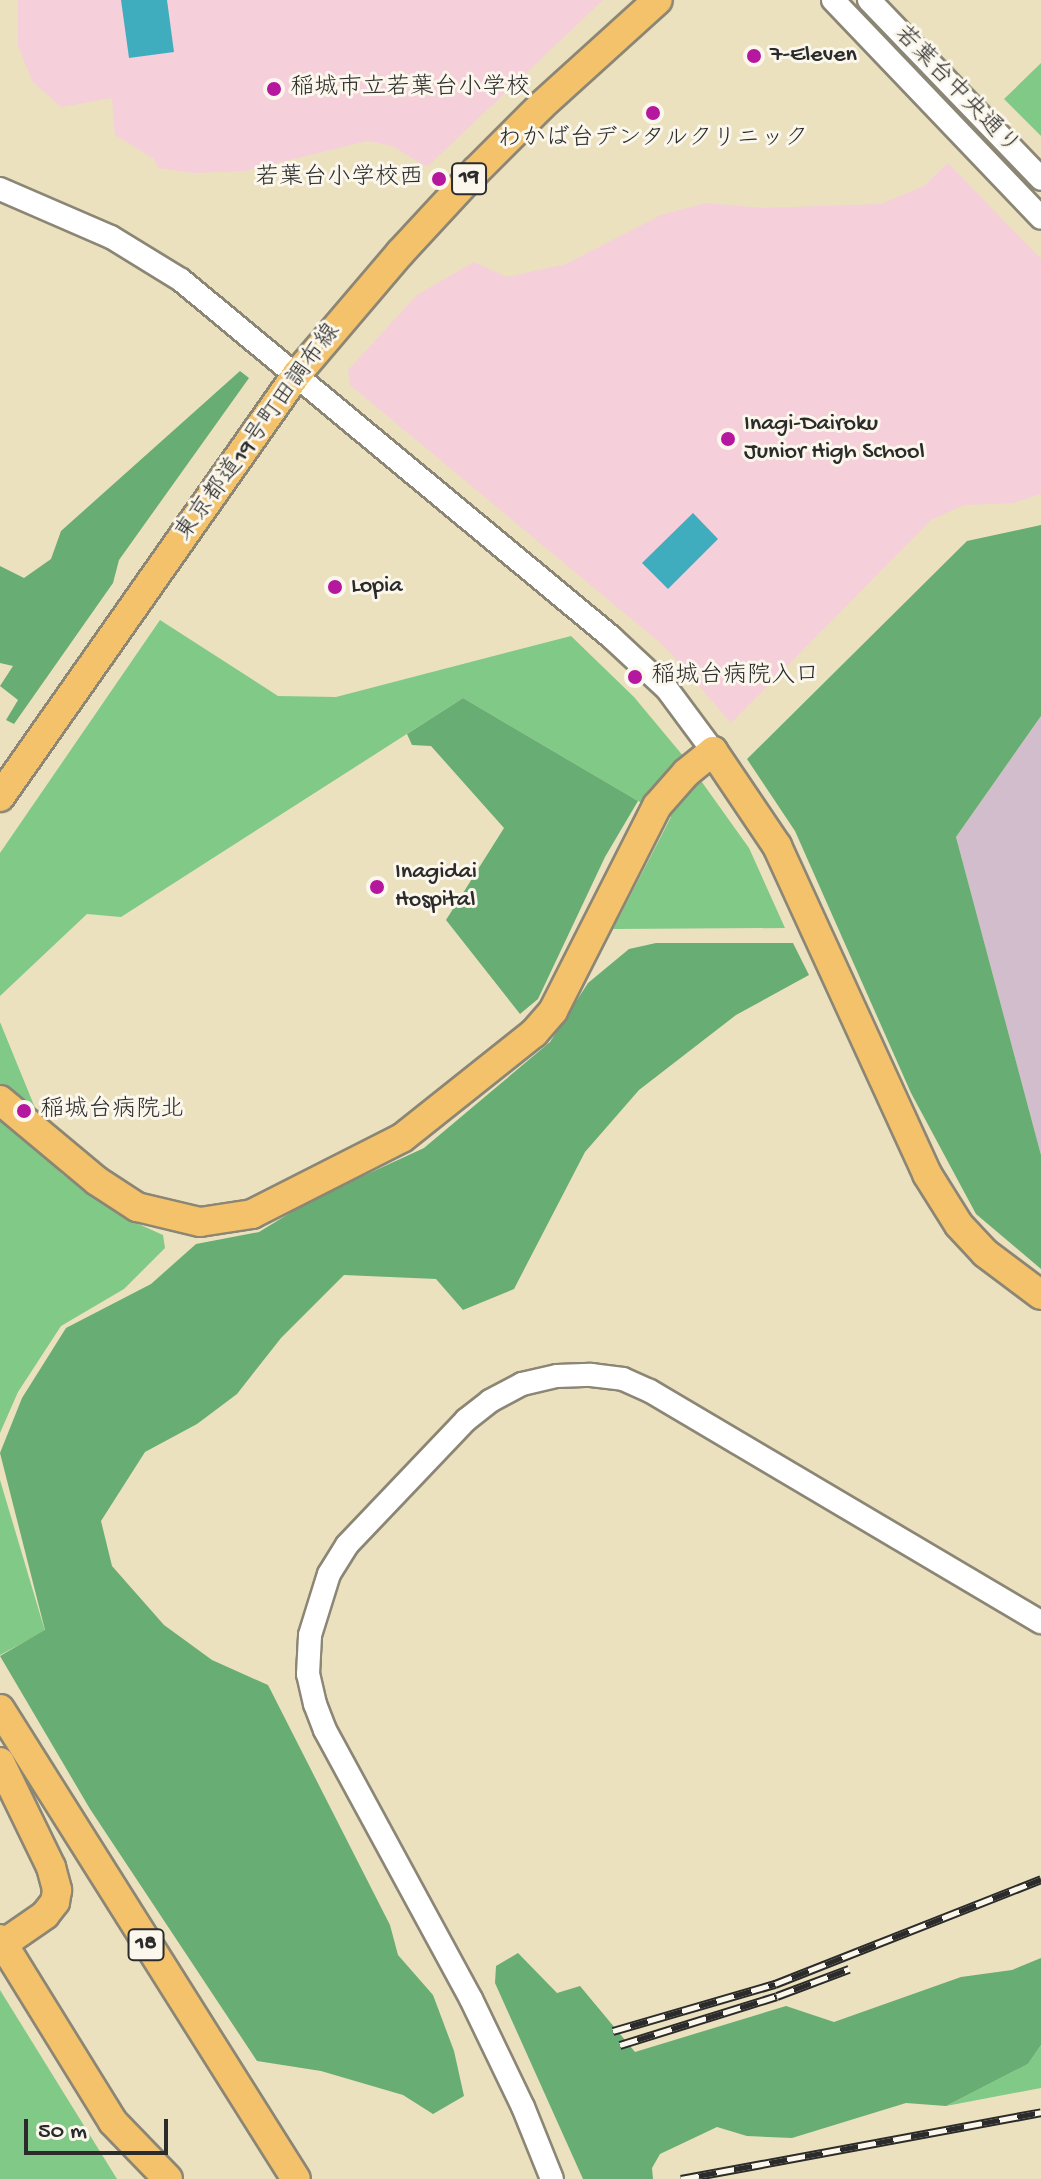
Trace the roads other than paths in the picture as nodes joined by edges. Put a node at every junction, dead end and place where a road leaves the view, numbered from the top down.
1 (658, 0) edge
2 (833, 0) edge
3 (869, 0) edge
4 (1041, 179) edge
5 (0, 189) edge
6 (1041, 218) edge
7 (297, 374) junction
8 (713, 751) junction
9 (0, 797) edge
10 (0, 1100) edge
11 (1041, 1295) edge
12 (1041, 1622) edge
13 (0, 1709) edge
14 (0, 1762) edge
15 (1, 1942) edge
16 (168, 2179) edge
17 (296, 2179) edge
18 (552, 2179) edge

1 - 7 main road, 東京都道19号町田調布線 / 19
2 - 6 street, 若葉台中央通り
3 - 4 street, 若葉台中央通り
5 - 7 street
7 - 8 street
7 - 9 main road, 東京都道19号町田調布線 / 19
8 - 10 main road
8 - 11 main road
12 - 18 street
13 - 17 main road, 18
14 - 15 main road
15 - 16 main road

